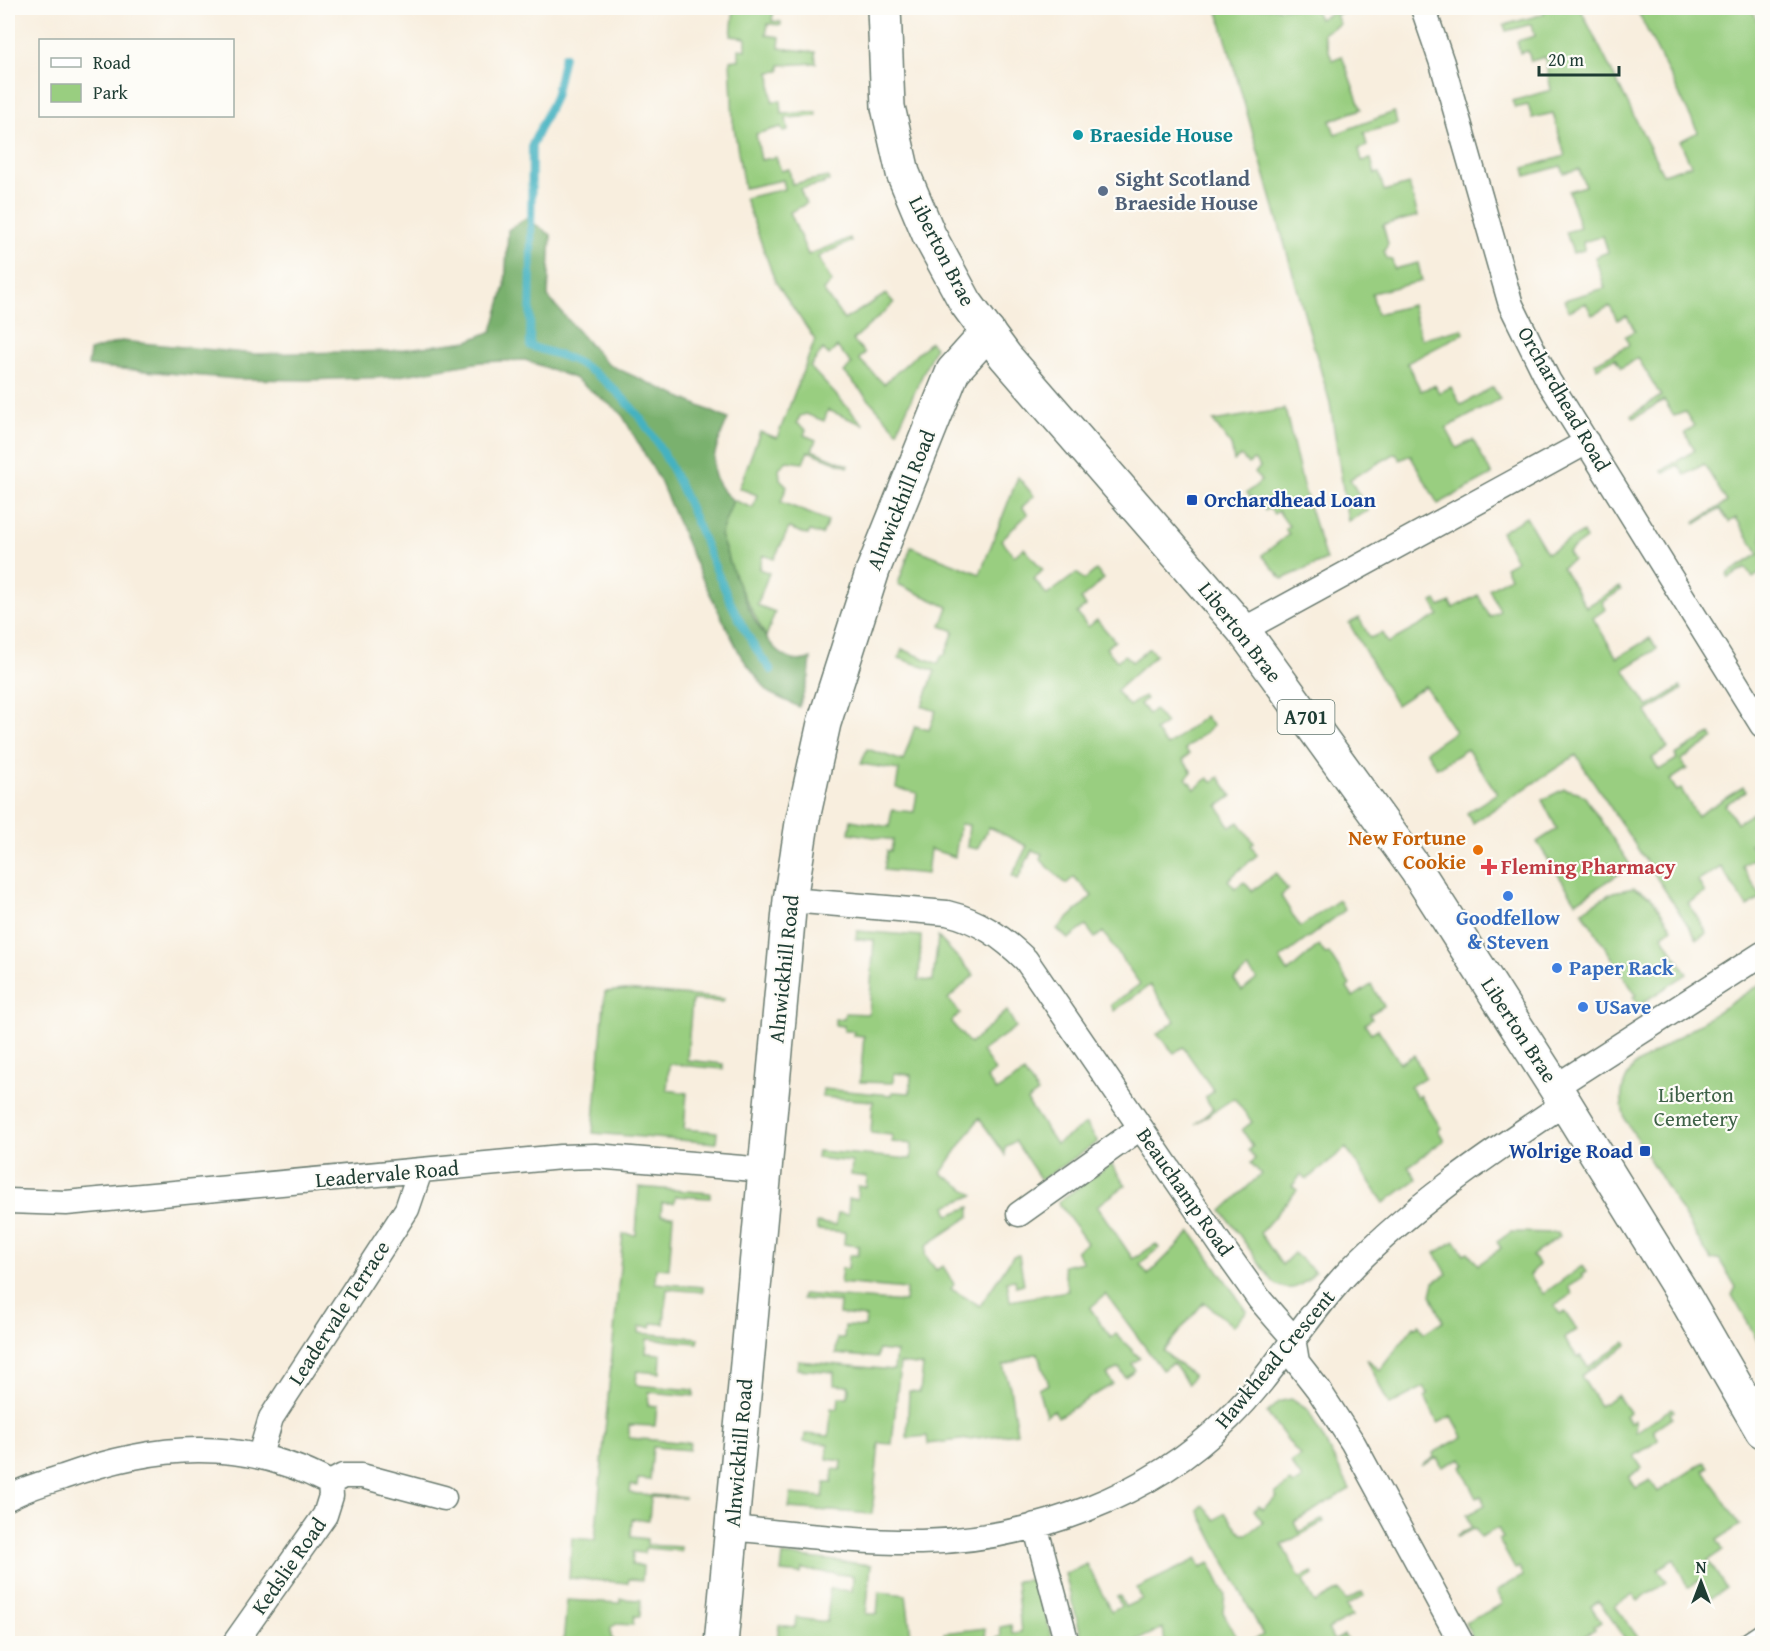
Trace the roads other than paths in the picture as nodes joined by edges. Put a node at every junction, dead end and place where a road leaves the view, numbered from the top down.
1 (884, 8) edge
2 (1423, 8) edge
3 (988, 332) junction
4 (1587, 442) junction
5 (1243, 630) junction
6 (1762, 725) edge
7 (790, 900) junction
8 (1762, 954) edge
9 (1560, 1095) junction
10 (1140, 1128) junction
11 (766, 1170) junction
12 (420, 1172) junction
13 (8, 1201) edge
14 (1019, 1214) dead end
15 (1293, 1338) junction
16 (1762, 1431) edge
17 (260, 1455) junction
18 (330, 1483) junction
19 (8, 1498) edge
20 (444, 1498) dead end
21 (1035, 1525) junction
22 (732, 1528) junction
23 (1762, 1636) edge
24 (234, 1644) edge
25 (722, 1644) edge
26 (1067, 1644) edge
27 (1462, 1644) edge
28 (1750, 1644) edge

1 - 3 main road, Liberton Brae / A701
2 - 4 street, Orchardhead Road
3 - 5 main road, Liberton Brae / A701
3 - 7 main road, Alnwickhill Road
4 - 5 street
4 - 6 street, Orchardhead Road
5 - 9 main road, Liberton Brae / A701
7 - 10 street, Beauchamp Road
7 - 11 main road, Alnwickhill Road
8 - 9 street
9 - 15 street, Hawkhead Crescent
9 - 16 main road, Liberton Brae / A701
10 - 14 street
10 - 15 street, Beauchamp Road
11 - 12 street, Leadervale Road
11 - 22 main road, Alnwickhill Road
12 - 13 street, Leadervale Road
12 - 17 street, Leadervale Terrace
15 - 21 street, Hawkhead Crescent
15 - 27 street, Beauchamp Road
17 - 18 street
17 - 19 street
18 - 20 street
18 - 24 street, Kedslie Road
21 - 22 street, Hawkhead Crescent
21 - 26 street
22 - 25 main road, Alnwickhill Road
23 - 28 street

